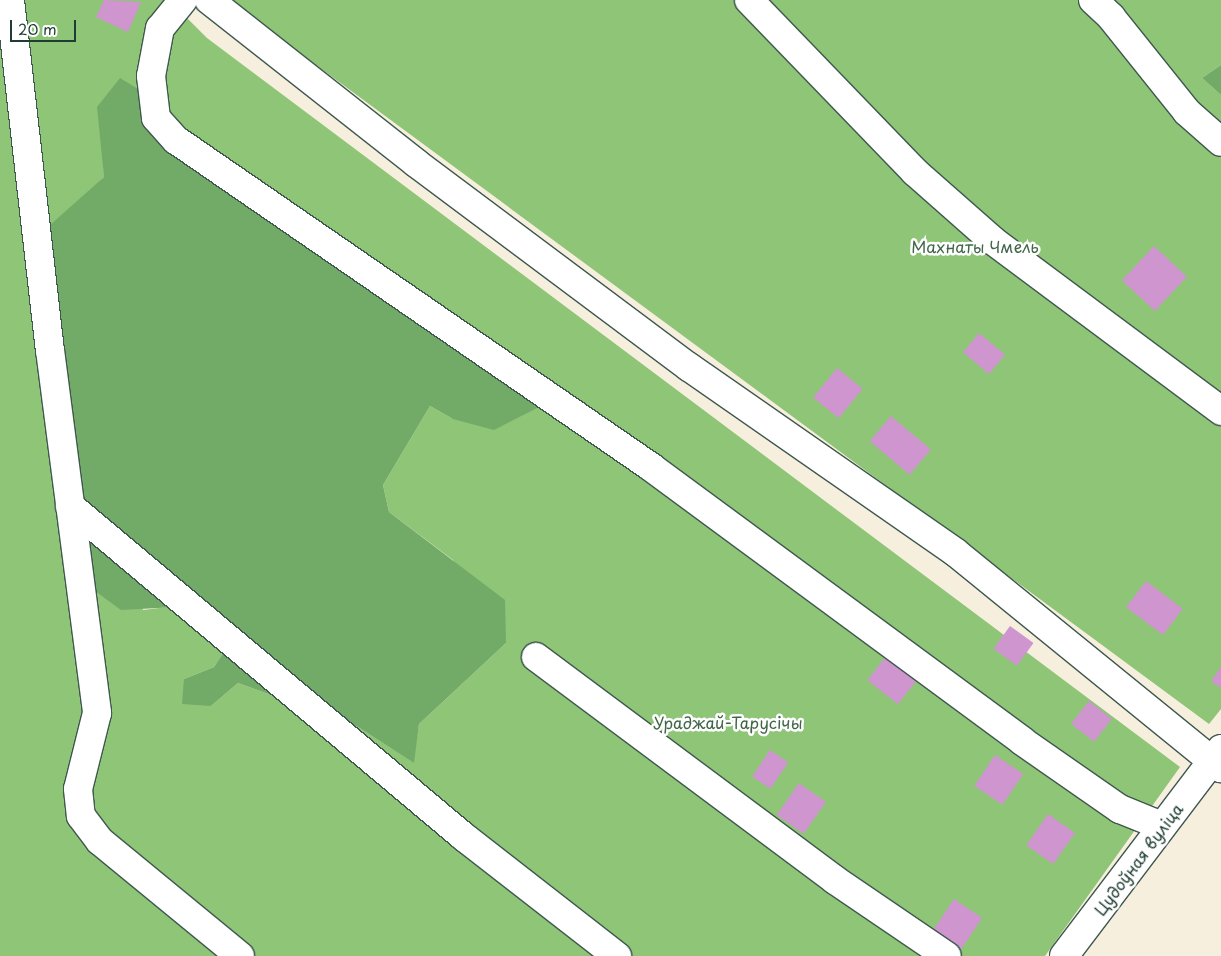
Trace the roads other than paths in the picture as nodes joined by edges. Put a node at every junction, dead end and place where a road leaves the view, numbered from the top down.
1 (10, 0) edge
2 (183, 0) edge
3 (209, 0) edge
4 (749, 0) edge
5 (1093, 0) edge
6 (1221, 142) edge
7 (1221, 411) edge
8 (70, 506) junction
9 (536, 657) dead end
10 (1218, 760) edge
11 (1162, 826) junction
12 (240, 956) edge
13 (617, 956) edge
14 (947, 956) edge
15 (1064, 956) edge

1 - 8 street
2 - 11 street
3 - 10 street
4 - 7 street
5 - 6 street
8 - 12 street
8 - 13 street
9 - 14 street
10 - 11 street, Цудоўная вуліца
11 - 15 street, Цудоўная вуліца

